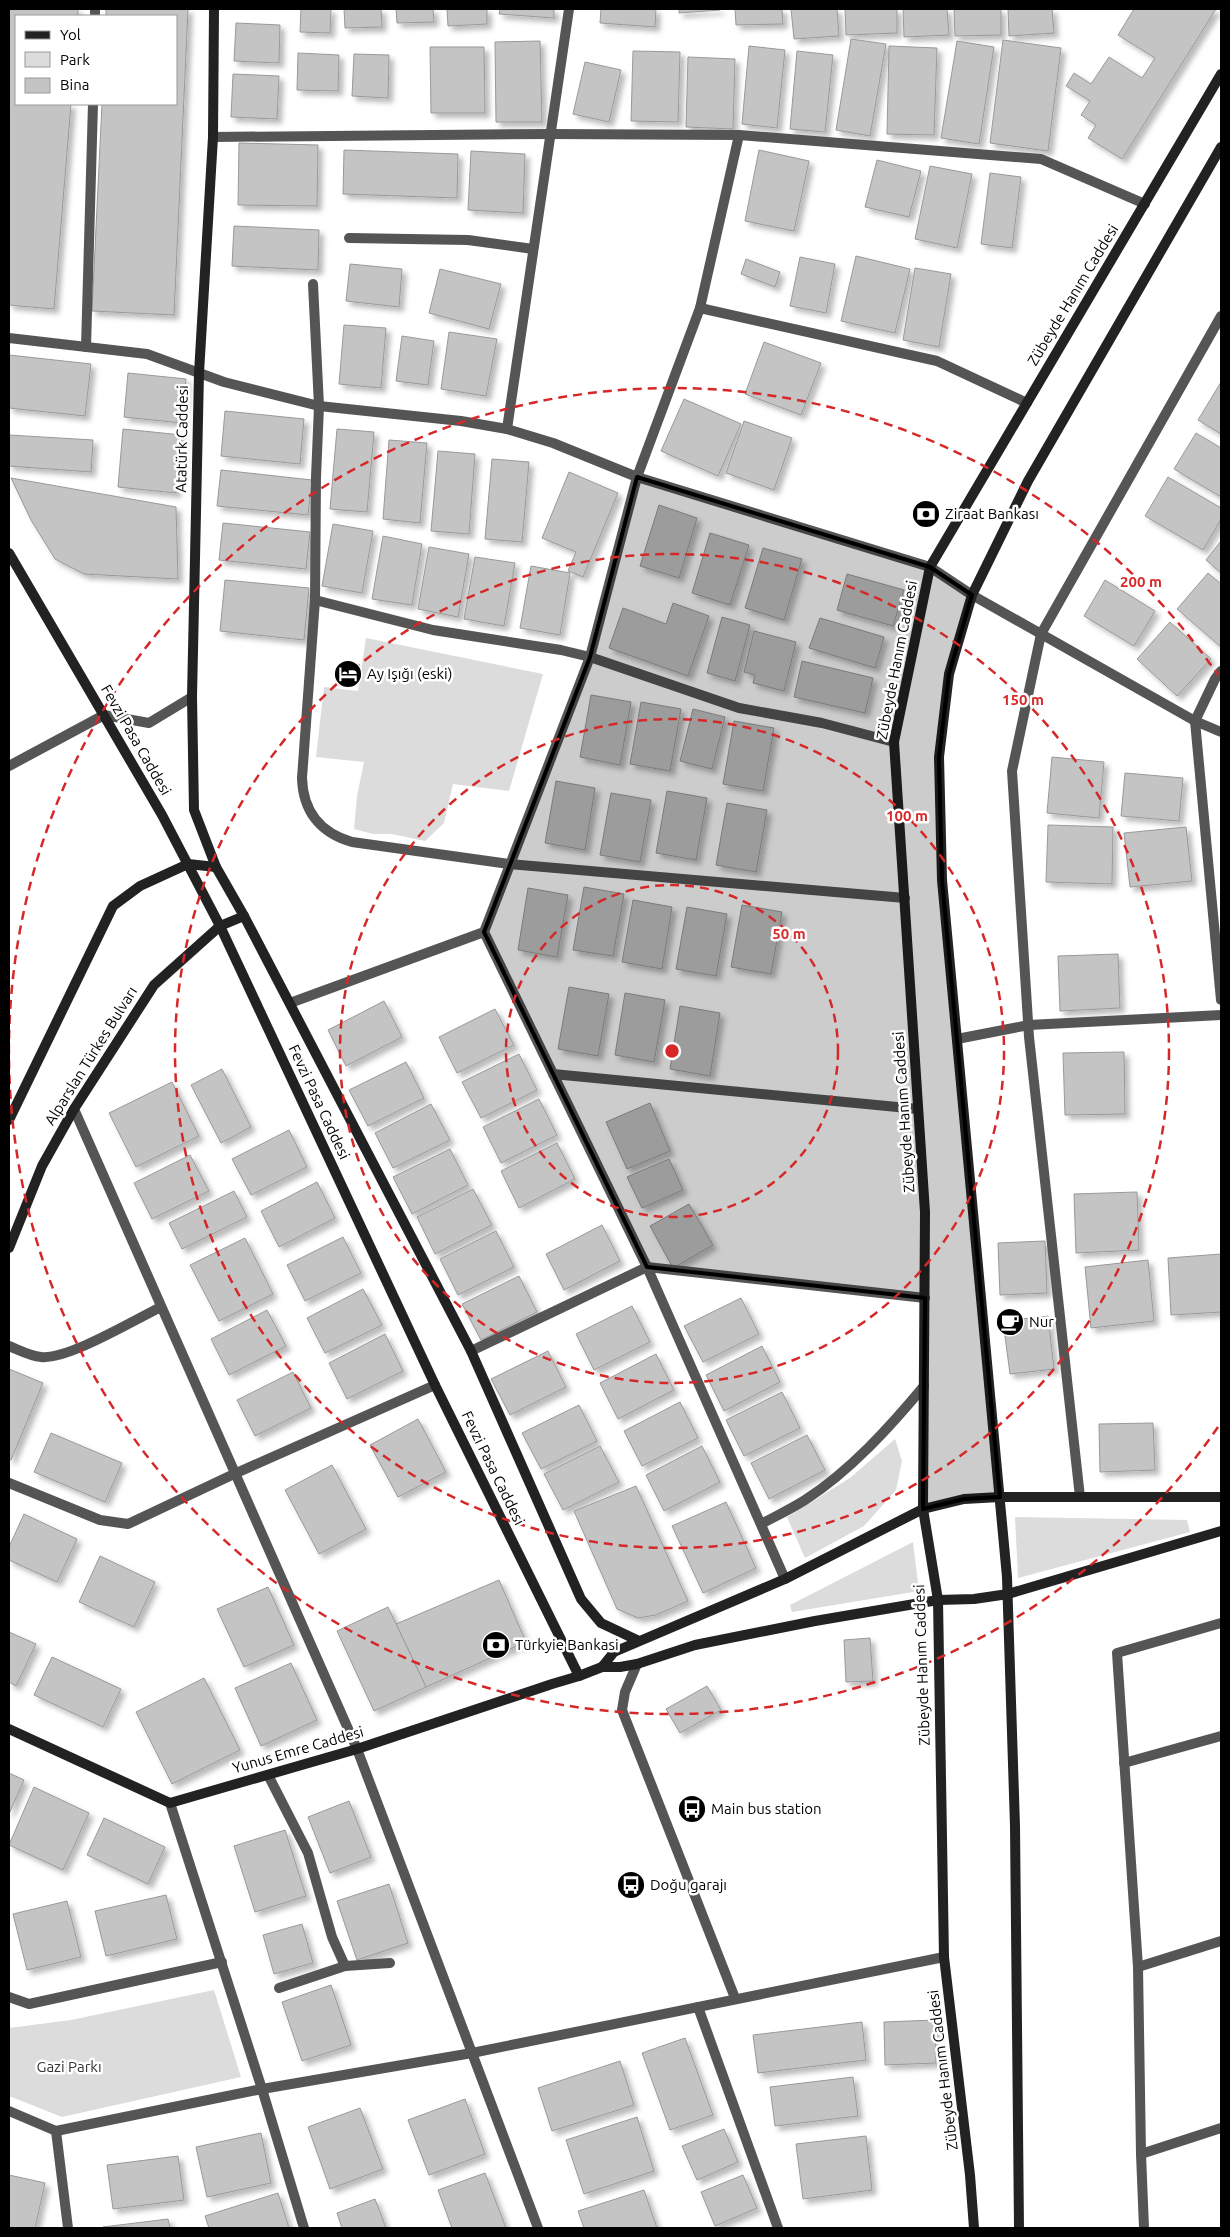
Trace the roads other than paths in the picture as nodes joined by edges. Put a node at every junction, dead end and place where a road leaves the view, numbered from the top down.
1 (214, 9) edge
2 (569, 9) edge
3 (1221, 74) edge
4 (93, 105) edge
5 (550, 134) junction
6 (739, 135) junction
7 (213, 137) junction
8 (1221, 147) edge
9 (1145, 204) junction
10 (349, 238) dead end
11 (533, 249) junction
12 (312, 284) dead end
13 (700, 308) junction
14 (1221, 316) edge
15 (9, 338) edge
16 (86, 347) junction
17 (199, 372) junction
18 (1027, 403) junction
19 (319, 406) junction
20 (507, 429) junction
21 (637, 476) junction
22 (9, 553) edge
23 (930, 567) junction
24 (972, 595) junction
25 (315, 600) junction
26 (1041, 634) junction
27 (590, 657) junction
28 (1221, 671) edge
29 (192, 697) junction
30 (104, 715) junction
31 (1195, 721) junction
32 (1221, 732) edge
33 (894, 742) junction
34 (9, 766) edge
35 (188, 864) junction
36 (509, 864) junction
37 (216, 867) junction
38 (904, 898) junction
39 (244, 916) junction
40 (220, 926) junction
41 (484, 932) junction
42 (1221, 1000) edge
43 (290, 1003) junction
44 (1221, 1015) edge
45 (1029, 1025) junction
46 (957, 1039) junction
47 (553, 1074) junction
48 (918, 1108) junction
49 (74, 1109) junction
50 (9, 1120) edge
51 (9, 1248) edge
52 (647, 1267) junction
53 (925, 1298) junction
54 (161, 1307) junction
55 (9, 1346) edge
56 (472, 1351) junction
57 (435, 1385) junction
58 (924, 1386) junction
59 (234, 1474) junction
60 (9, 1483) edge
61 (1080, 1497) junction
62 (1221, 1497) edge
63 (1000, 1498) junction
64 (923, 1509) junction
65 (761, 1524) junction
66 (1221, 1531) edge
67 (785, 1579) junction
68 (1008, 1594) junction
69 (938, 1600) junction
70 (1221, 1623) edge
71 (637, 1640) junction
72 (637, 1664) junction
73 (602, 1667) junction
74 (579, 1676) junction
75 (9, 1729) edge
76 (1221, 1736) edge
77 (356, 1749) junction
78 (1124, 1763) junction
79 (268, 1775) junction
80 (170, 1803) junction
81 (1221, 1941) edge
82 (944, 1957) junction
83 (222, 1962) junction
84 (390, 1963) dead end
85 (345, 1966) junction
86 (1138, 1967) junction
87 (279, 1988) dead end
88 (9, 1996) edge
89 (735, 1998) junction
90 (698, 2008) junction
91 (472, 2054) junction
92 (262, 2089) junction
93 (9, 2111) edge
94 (1221, 2128) edge
95 (56, 2131) junction
96 (1140, 2154) junction
97 (68, 2228) edge
98 (304, 2228) edge
99 (538, 2228) edge
100 (778, 2228) edge
101 (974, 2228) edge
102 (1019, 2228) edge
103 (1144, 2228) edge

1 - 7 street, Atatürk Caddesi
2 - 5 street
3 - 9 street, Zübeyde Hanım Caddesi
4 - 16 street
5 - 6 street
5 - 7 street
5 - 11 street
6 - 9 street
6 - 13 street
7 - 17 street, Atatürk Caddesi
8 - 24 street
9 - 18 street, Zübeyde Hanım Caddesi
10 - 11 street
11 - 20 street
12 - 19 street
13 - 18 street
13 - 21 street
14 - 26 street
15 - 16 street
16 - 17 street
17 - 19 street
17 - 29 street, Atatürk Caddesi
18 - 23 street, Zübeyde Hanım Caddesi
19 - 20 street
19 - 25 street
20 - 21 street
21 - 23 street
21 - 27 street
22 - 30 street, Fevzi Pasa Caddesi
23 - 24 street
23 - 33 street, Zübeyde Hanım Caddesi
24 - 26 street
24 - 46 street
25 - 27 street
25 - 36 street
26 - 31 street
26 - 45 street
27 - 33 street
27 - 36 street
28 - 31 street
29 - 30 street
29 - 37 street, Atatürk Caddesi
30 - 34 street
30 - 35 street, Fevzi Pasa Caddesi
31 - 32 street
31 - 42 street
33 - 38 street, Zübeyde Hanım Caddesi
35 - 37 street
35 - 40 street, Fevzi Pasa Caddesi
35 - 50 street
36 - 38 street
36 - 41 street
37 - 39 street, Fevzi Pasa Caddesi
38 - 48 street, Zübeyde Hanım Caddesi
39 - 40 street, Alparslan Türkes Bulvarı
39 - 43 street, Fevzi Pasa Caddesi
40 - 49 street, Alparslan Türkes Bulvarı
40 - 57 street, Fevzi Pasa Caddesi
41 - 43 street
41 - 47 street
43 - 56 street, Fevzi Pasa Caddesi
44 - 45 street
45 - 46 street
45 - 61 street
46 - 63 street
47 - 48 street
47 - 52 street
48 - 53 street, Zübeyde Hanım Caddesi
49 - 51 street, Alparslan Türkes Bulvarı
49 - 54 street
52 - 53 street
52 - 56 street
52 - 65 street
53 - 58 street, Zübeyde Hanım Caddesi
54 - 55 street
54 - 59 street
56 - 71 street, Fevzi Pasa Caddesi
57 - 59 street
57 - 74 street, Fevzi Pasa Caddesi
58 - 64 street, Zübeyde Hanım Caddesi
58 - 65 street
59 - 60 street
59 - 77 street
61 - 62 street
61 - 63 street
63 - 64 street
63 - 68 street
64 - 67 street
64 - 69 street, Zübeyde Hanım Caddesi
65 - 67 street
66 - 68 street
67 - 71 street
68 - 69 street
68 - 102 street
69 - 72 street
69 - 82 street, Zübeyde Hanım Caddesi
70 - 78 street
71 - 73 street
72 - 73 street
72 - 89 street
73 - 74 street, Yunus Emre Caddesi
74 - 77 street, Yunus Emre Caddesi
75 - 80 street
76 - 78 street
77 - 79 street, Yunus Emre Caddesi
77 - 91 street
78 - 86 street
79 - 80 street, Yunus Emre Caddesi
79 - 85 street
80 - 83 street
81 - 86 street
82 - 89 street
82 - 101 street, Zübeyde Hanım Caddesi
83 - 88 street
83 - 92 street
84 - 85 street
85 - 87 street
86 - 96 street
89 - 90 street
90 - 91 street
90 - 100 street
91 - 92 street
91 - 99 street
92 - 95 street
92 - 98 street
93 - 95 street
94 - 96 street
95 - 97 street
96 - 103 street

